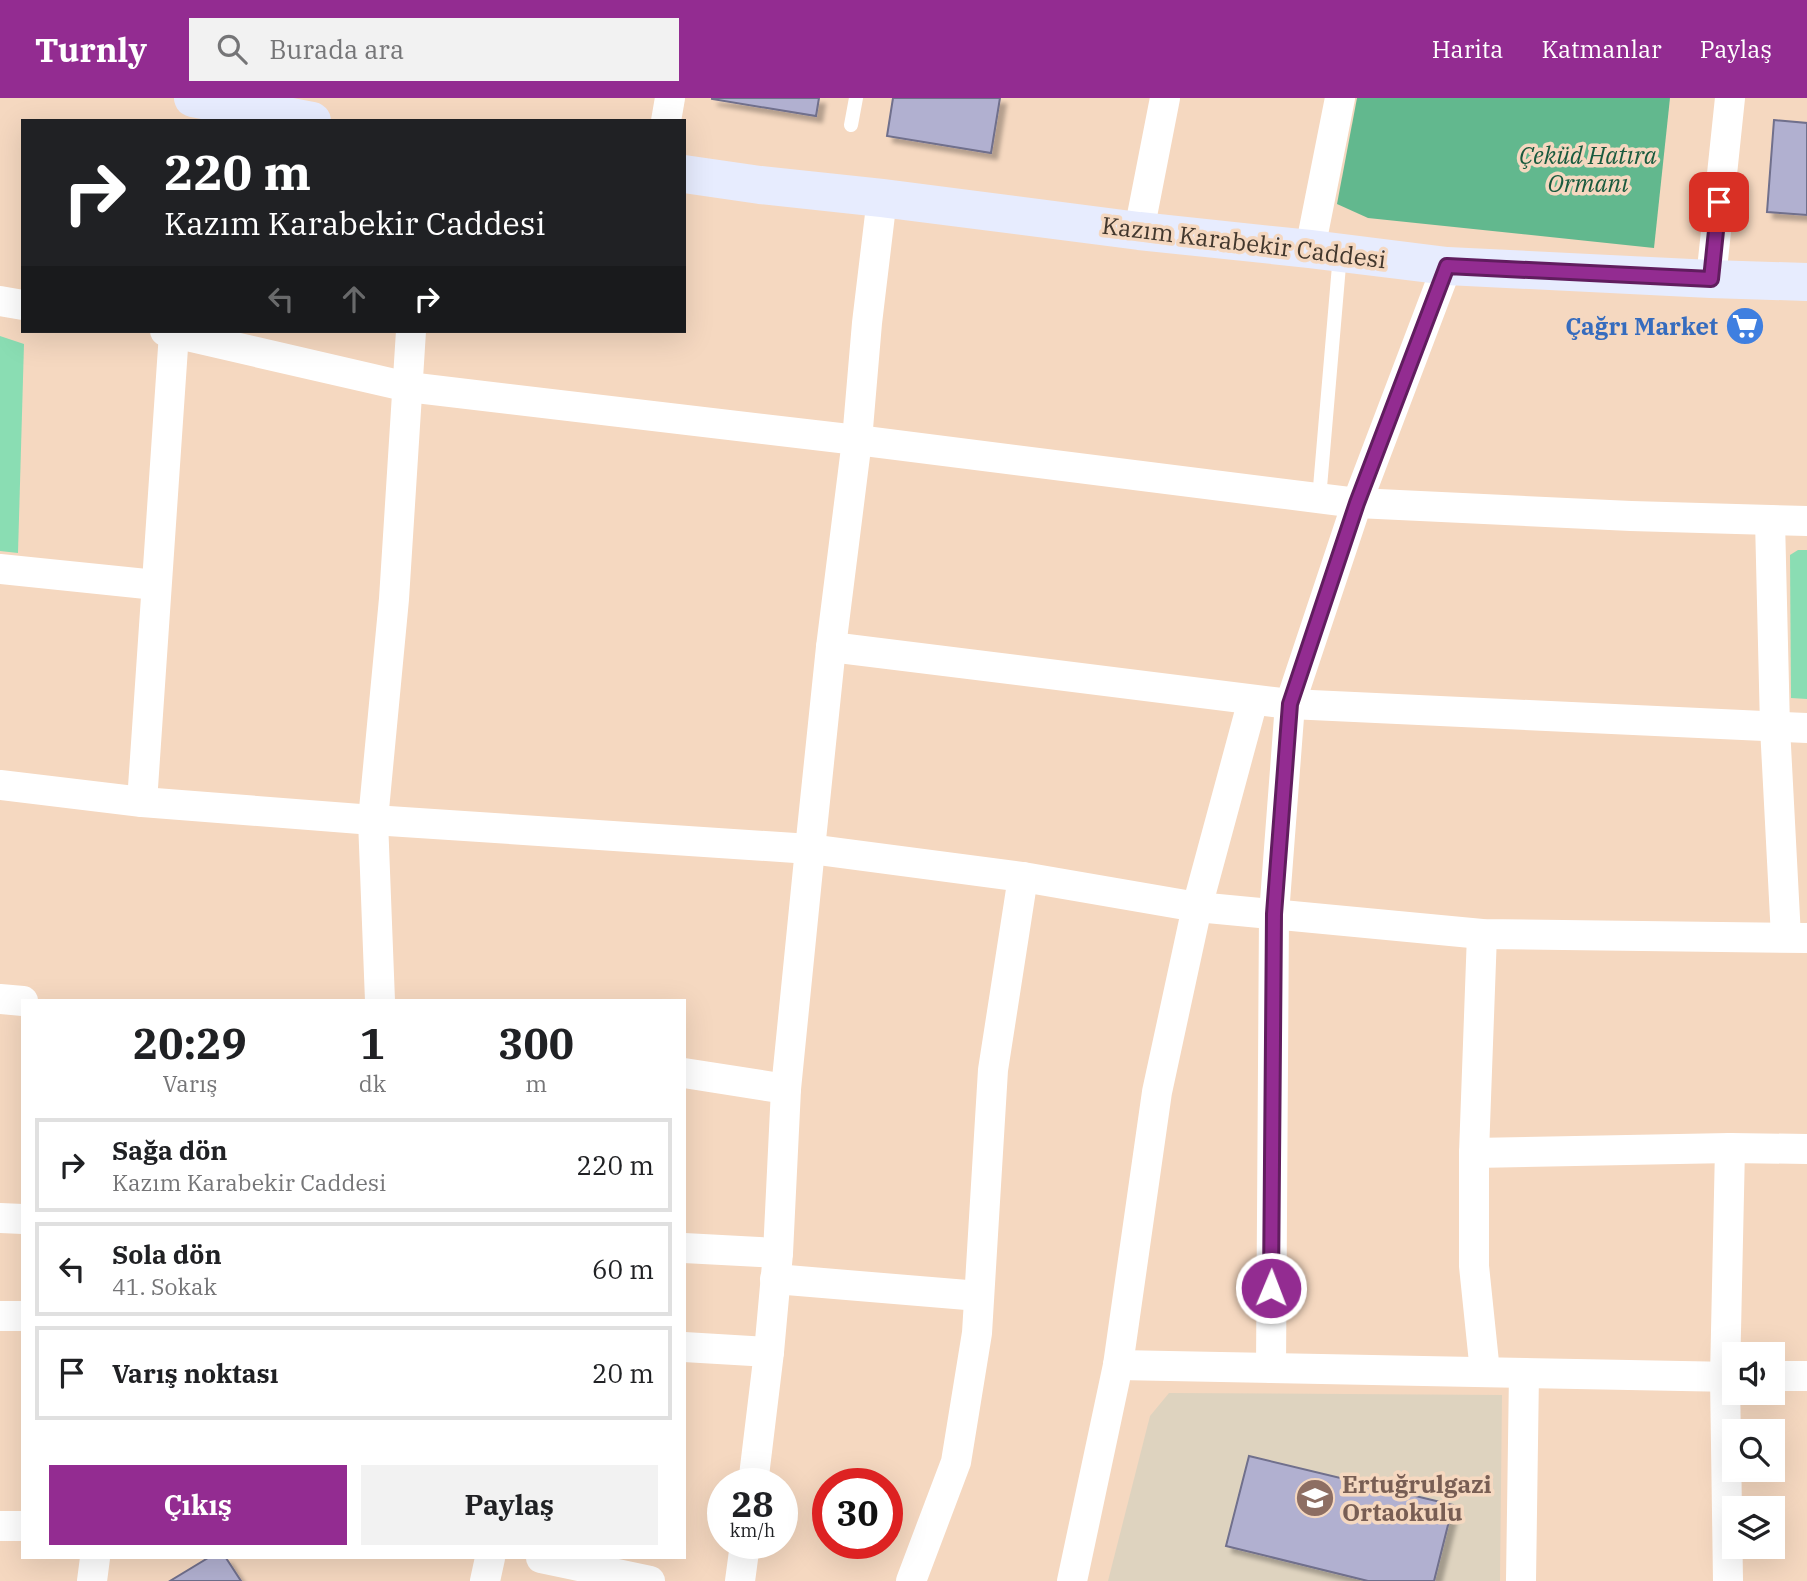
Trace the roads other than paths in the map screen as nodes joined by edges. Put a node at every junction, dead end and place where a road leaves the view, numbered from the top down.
1 (193, 98) edge
2 (670, 98) edge
3 (856, 98) edge
4 (1165, 98) edge
5 (1340, 98) edge
6 (1730, 98) edge
7 (302, 119) edge
8 (666, 119) edge
9 (851, 125) dead end
10 (686, 174) edge
11 (882, 198) junction
12 (1139, 231) junction
13 (1325, 251) junction
14 (1447, 266) junction
15 (1711, 279) junction
16 (1807, 282) edge
17 (0, 301) edge
18 (21, 305) edge
19 (169, 333) edge
20 (173, 333) edge
21 (411, 333) edge
22 (408, 387) junction
23 (857, 440) junction
24 (1319, 499) junction
25 (1357, 503) junction
26 (1770, 520) junction
27 (1807, 521) edge
28 (0, 569) edge
29 (156, 584) junction
30 (831, 647) junction
31 (1253, 700) junction
32 (1290, 704) junction
33 (1775, 727) junction
34 (1807, 728) edge
35 (0, 785) edge
36 (142, 802) junction
37 (373, 820) junction
38 (810, 849) junction
39 (1023, 877) junction
40 (1197, 907) junction
41 (1274, 914) junction
42 (1482, 934) junction
43 (1796, 937) edge
44 (0, 999) edge
45 (380, 999) edge
46 (21, 1001) edge
47 (686, 1073) edge
48 (786, 1089) junction
49 (1730, 1148) junction
50 (1807, 1149) edge
51 (1474, 1153) junction
52 (0, 1218) edge
53 (21, 1219) edge
54 (686, 1248) edge
55 (776, 1266) junction
56 (979, 1296) junction
57 (0, 1315) edge
58 (21, 1316) edge
59 (1730, 1342) edge
60 (686, 1347) edge
61 (769, 1352) junction
62 (1118, 1365) junction
63 (1271, 1368) junction
64 (1485, 1372) junction
65 (1524, 1373) junction
66 (1807, 1376) edge
67 (1722, 1377) edge
68 (1785, 1377) edge
69 (1730, 1405) edge
70 (754, 1468) edge
71 (0, 1526) edge
72 (21, 1526) edge
73 (95, 1559) edge
74 (490, 1559) edge
75 (546, 1559) edge
76 (743, 1559) edge
77 (92, 1581) edge
78 (485, 1581) edge
79 (650, 1581) edge
80 (740, 1581) edge
81 (911, 1581) edge
82 (1072, 1581) edge
83 (1521, 1581) edge
84 (1728, 1581) edge

1 - 7 street
2 - 8 street
3 - 9 lane
4 - 12 street
5 - 13 street
6 - 15 street
10 - 11 street, Kazım Karabekir Caddesi
11 - 12 street, Kazım Karabekir Caddesi
11 - 23 street
12 - 13 street, Kazım Karabekir Caddesi
13 - 14 street, Kazım Karabekir Caddesi
13 - 24 lane
14 - 15 street, Kazım Karabekir Caddesi
14 - 25 street
15 - 16 street, Kazım Karabekir Caddesi
17 - 18 street
19 - 29 street
20 - 22 street
21 - 22 street
22 - 23 street
22 - 37 street
23 - 24 street
23 - 30 street
24 - 25 street
25 - 26 street
25 - 32 street
26 - 27 street
26 - 33 street
28 - 29 street
29 - 36 street
30 - 31 street
30 - 38 street
31 - 32 street
31 - 40 street
32 - 33 street
32 - 41 street
33 - 34 street
33 - 43 street
35 - 36 street
36 - 37 street
37 - 38 street
37 - 45 street
38 - 39 street
38 - 48 street
39 - 40 street
39 - 56 street
40 - 41 street
40 - 62 street
41 - 42 street
41 - 63 street
42 - 43 street
42 - 51 street
44 - 46 street
47 - 48 street
48 - 55 street
49 - 50 street
49 - 51 street
49 - 59 street
51 - 64 street
52 - 53 street
54 - 55 street
55 - 56 street
55 - 61 street
56 - 81 street
57 - 58 street
60 - 61 street
61 - 70 street
62 - 63 street
62 - 82 street
63 - 64 street
64 - 65 street
65 - 67 street
65 - 83 street
66 - 68 street
69 - 84 street
71 - 72 street
73 - 77 street
74 - 78 street
75 - 79 street
76 - 80 street

